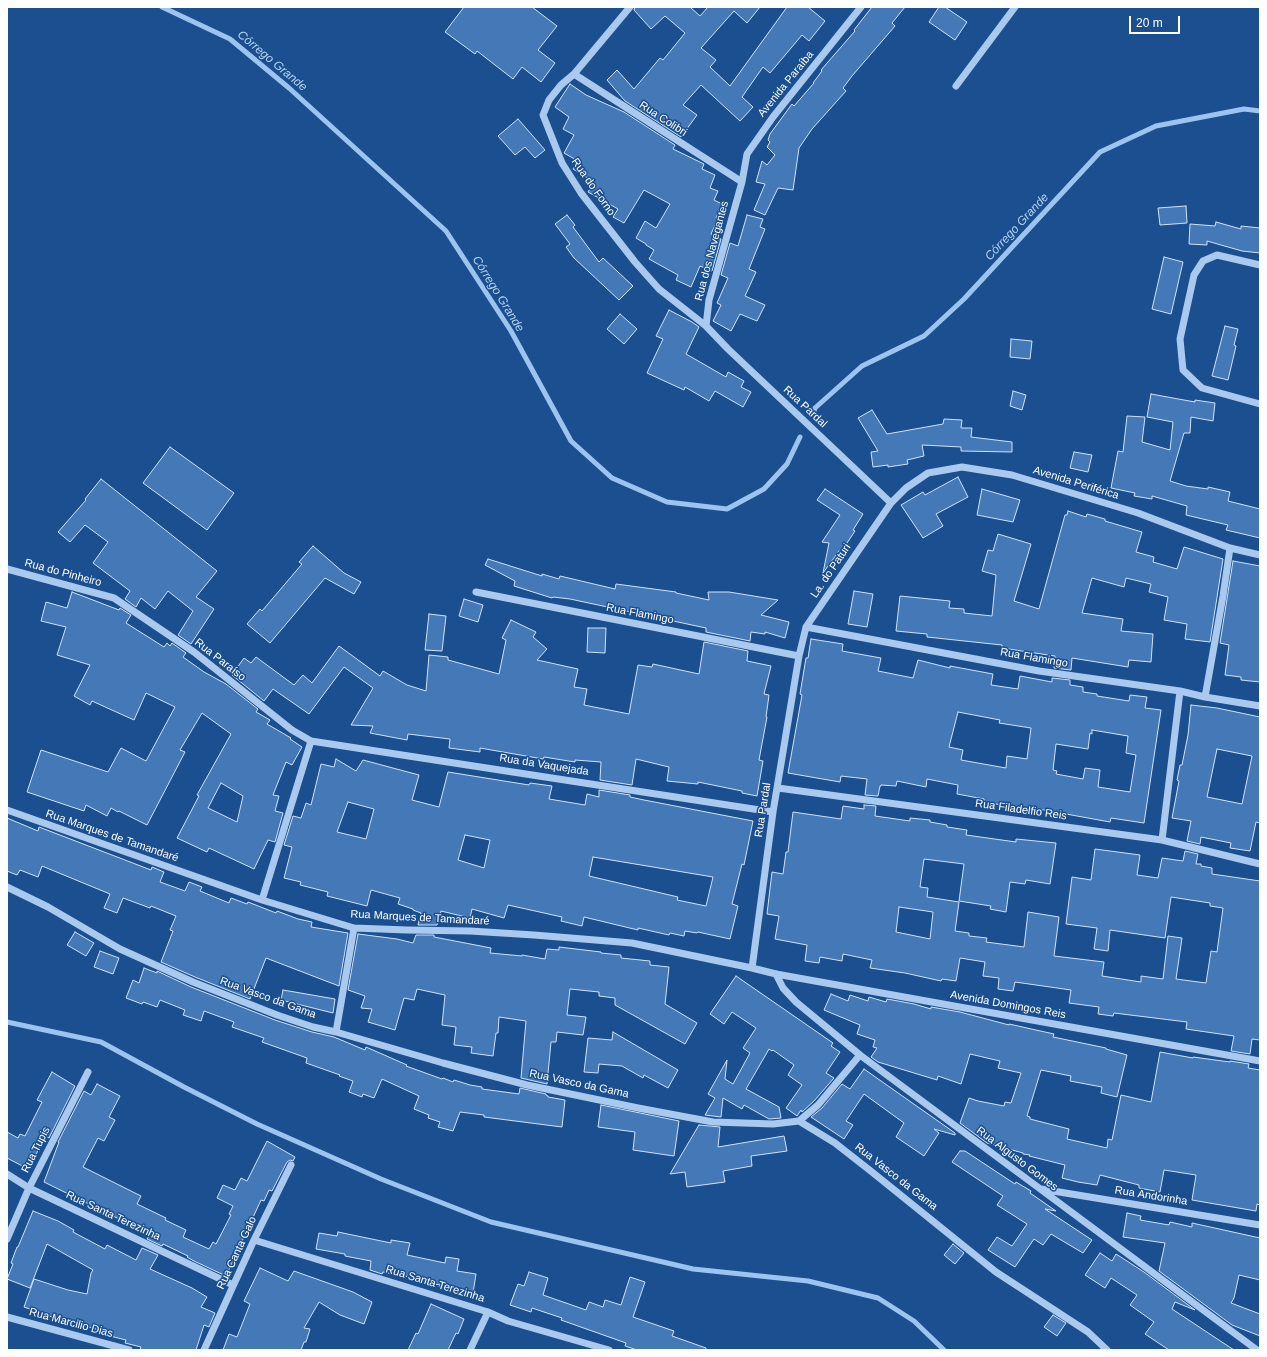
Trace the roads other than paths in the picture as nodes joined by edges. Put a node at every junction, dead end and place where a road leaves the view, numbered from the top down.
1 (630, 7) edge
2 (861, 7) edge
3 (1015, 7) edge
4 (574, 74) junction
5 (956, 86) dead end
6 (742, 182) junction
7 (1260, 265) edge
8 (706, 326) junction
9 (1260, 404) edge
10 (891, 503) junction
11 (1230, 548) junction
12 (1260, 555) edge
13 (7, 569) edge
14 (476, 592) dead end
15 (114, 598) joint
16 (806, 627) junction
17 (799, 656) junction
18 (1180, 691) junction
19 (1205, 697) junction
20 (1260, 706) edge
21 (311, 741) junction
22 (778, 788) junction
23 (7, 810) edge
24 (773, 812) junction
25 (1162, 840) junction
26 (1260, 864) edge
27 (7, 887) edge
28 (262, 900) junction
29 (354, 928) junction
30 (752, 968) junction
31 (776, 974) junction
32 (336, 1032) junction
33 (860, 1055) junction
34 (1260, 1061) edge
35 (88, 1072) dead end
36 (799, 1121) junction
37 (291, 1166) dead end
38 (7, 1174) edge
39 (29, 1188) junction
40 (1038, 1189) junction
41 (1260, 1225) edge
42 (7, 1239) edge
43 (254, 1240) junction
44 (233, 1285) junction
45 (488, 1312) junction
46 (7, 1317) edge
47 (129, 1350) edge
48 (204, 1350) edge
49 (470, 1350) edge
50 (609, 1350) edge
51 (1107, 1350) edge
52 (1257, 1350) edge

1 - 4 street, Rua do Forno
2 - 6 street, Avenida Paraíba
3 - 5 street
4 - 6 street, Rua Colibri
4 - 8 street, Rua do Forno
6 - 8 street, Rua dos Navegantes
7 - 9 street
8 - 10 street, Rua Pardal
10 - 11 street, Avenida Periférica
10 - 16 street, La. do Paturi
11 - 12 street, Avenida Periférica
11 - 19 street
13 - 15 street, Rua do Pinheiro
14 - 17 street, Rua Flamingo
15 - 21 street, Rua Paraíso
16 - 17 street, La. do Paturi
16 - 18 street, Rua Flamingo
17 - 22 street, Rua Pardal
18 - 19 street, Rua Flamingo
18 - 25 street
19 - 20 street, Rua Flamingo
21 - 24 street, Rua da Vaquejada
21 - 28 street
22 - 24 street, Rua Pardal
22 - 25 street, Rua Filadelfio Reis
23 - 28 street, Rua Marques de Tamandaré
24 - 30 street, Rua Pardal
25 - 26 street, Rua Filadelfio Reis
27 - 32 street, Rua Vasco da Gama
28 - 29 street, Rua Marques de Tamandaré
29 - 30 street, Rua Marques de Tamandaré
29 - 32 street
30 - 31 street, Avenida Domingos Reis
31 - 33 street, Rua Algusto Gomes
31 - 34 street, Avenida Domingos Reis
32 - 36 street, Rua Vasco da Gama
33 - 36 street
33 - 40 street, Rua Algusto Gomes
35 - 39 street, Rua Tupis
36 - 51 street, Rua Vasco da Gama
37 - 43 street, Rua Canta Galo
38 - 39 street, Rua Santa Terezinha
39 - 42 street, Rua Tupis
39 - 44 street, Rua Santa Terezinha
40 - 41 street, Rua Andorinha
40 - 52 street, Rua Algusto Gomes
43 - 44 street, Rua Canta Galo
43 - 45 street, Rua Santa Terezinha
44 - 48 street, Rua Canta Galo
45 - 49 street
45 - 50 street, Rua Santa Terezinha
46 - 47 street, Rua Marcilio Dias

